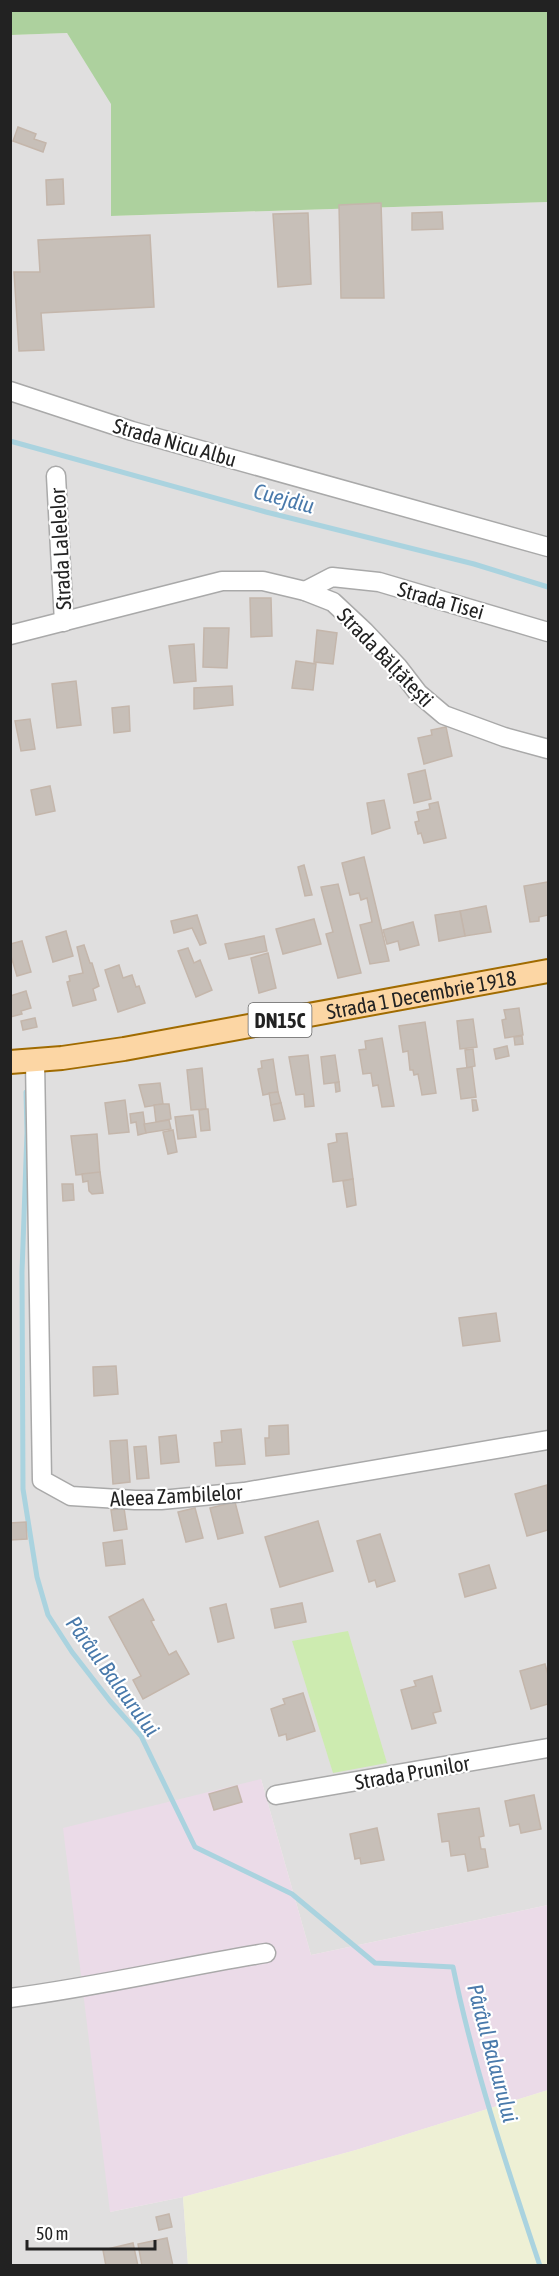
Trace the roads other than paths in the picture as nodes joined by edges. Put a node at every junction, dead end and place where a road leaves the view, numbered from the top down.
1 (10, 391) edge
2 (56, 476) dead end
3 (549, 547) edge
4 (305, 591) junction
5 (64, 622) junction
6 (549, 632) edge
7 (10, 635) edge
8 (549, 749) edge
9 (549, 971) edge
10 (35, 1061) junction
11 (10, 1062) edge
12 (549, 1440) edge
13 (549, 1748) edge
14 (276, 1795) dead end
15 (266, 1953) dead end
16 (10, 1998) edge

1 - 3 street, Strada Nicu Albu
2 - 5 street, Strada Lalelelor
4 - 5 street, Strada Bălțătești
4 - 6 street, Strada Tisei
4 - 8 street, Strada Bălțătești
5 - 7 street, Strada Bălțătești
9 - 10 main road, Strada 1 Decembrie 1918 / DN15C
10 - 11 main road, Strada 1 Decembrie 1918 / DN15C
10 - 12 street, Aleea Zambilelor
13 - 14 street, Strada Prunilor
15 - 16 street

